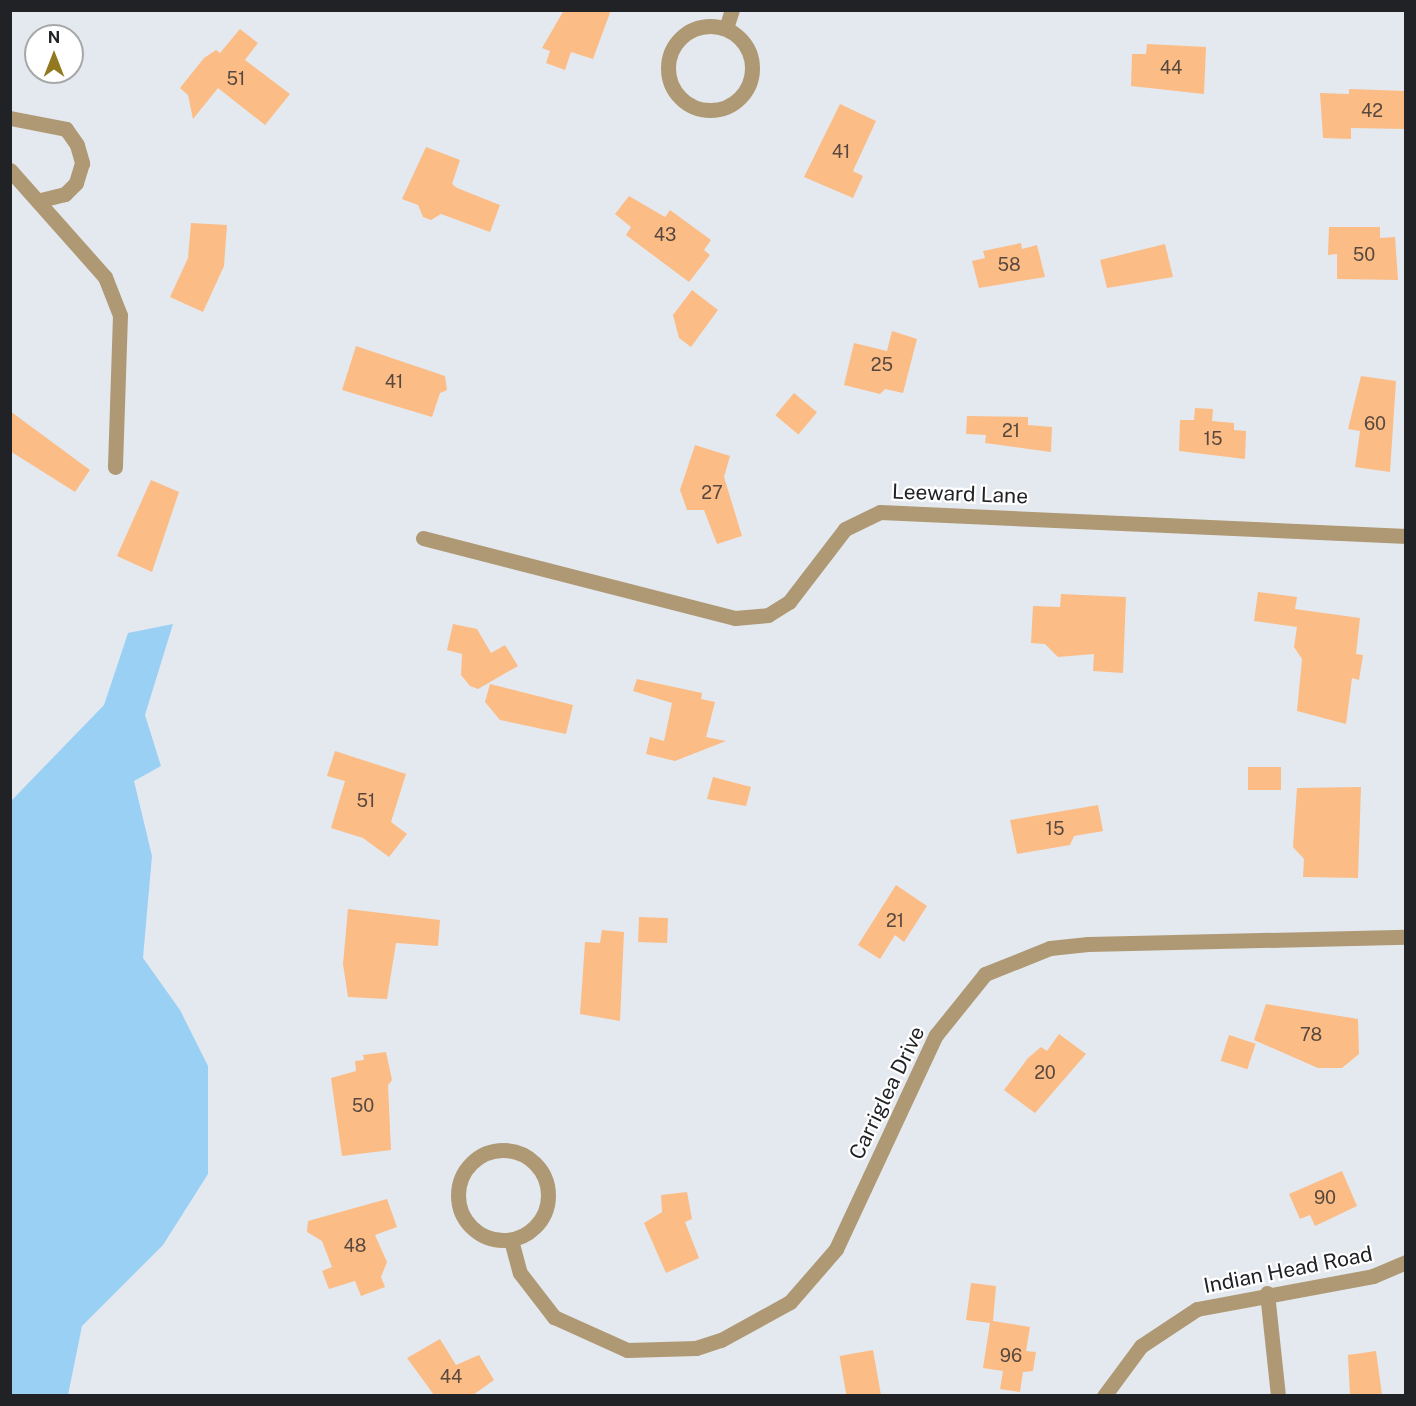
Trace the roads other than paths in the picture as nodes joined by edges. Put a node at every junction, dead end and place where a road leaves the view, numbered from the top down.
1 (732, 10) edge
2 (726, 28) junction
3 (10, 118) edge
4 (10, 170) edge
5 (41, 201) junction
6 (115, 467) dead end
7 (1406, 536) edge
8 (423, 538) dead end
9 (1406, 937) edge
10 (511, 1240) junction
11 (1406, 1262) edge
12 (1267, 1293) junction
13 (1104, 1395) edge
14 (1278, 1395) edge

1 - 2 street
2 - 2 street
3 - 5 street
4 - 5 street
5 - 6 street
7 - 8 street, Leeward Lane
9 - 10 street, Carriglea Drive
10 - 10 street
11 - 12 street, Indian Head Road
12 - 13 street, Indian Head Road
12 - 14 street

